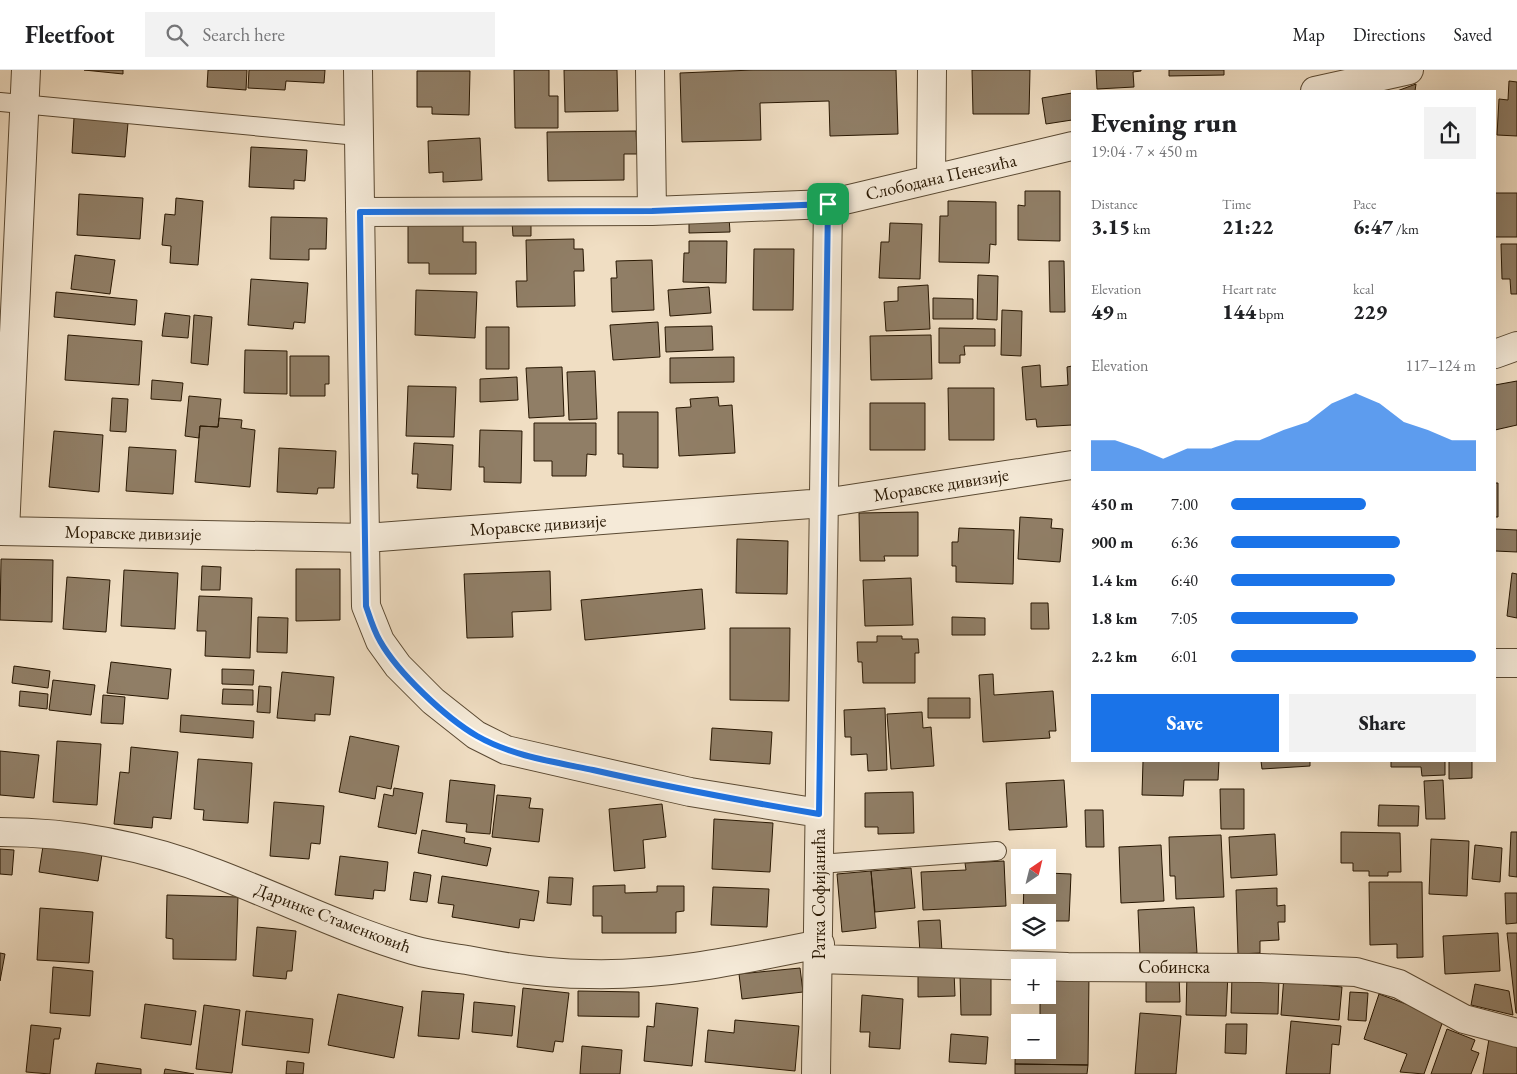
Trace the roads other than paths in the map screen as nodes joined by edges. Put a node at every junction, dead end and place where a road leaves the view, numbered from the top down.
1 (26, 70) edge
2 (358, 70) edge
3 (650, 70) edge
4 (932, 70) edge
5 (1410, 70) edge
6 (1320, 90) edge
7 (12, 103) edge
8 (358, 136) junction
9 (1071, 146) edge
10 (931, 178) junction
11 (828, 204) junction
12 (652, 211) junction
13 (360, 212) junction
14 (1517, 346) edge
15 (1496, 354) edge
16 (1071, 465) edge
17 (824, 503) junction
18 (2, 531) edge
19 (366, 538) junction
20 (1496, 663) edge
21 (1517, 663) edge
22 (819, 814) junction
23 (0, 832) edge
24 (997, 851) dead end
25 (819, 864) junction
26 (820, 951) junction
27 (1517, 1033) edge
28 (816, 1074) edge

1 - 7 street
2 - 8 street
3 - 12 street
4 - 10 street
5 - 6 street
7 - 8 lane
7 - 18 street
8 - 13 street
9 - 10 street, Слободана Пенезића
10 - 11 street, Слободана Пенезића
11 - 12 street, Слободана Пенезића
11 - 17 street, Ратка Софијанића
12 - 13 street, Слободана Пенезића
13 - 19 street
14 - 15 street
16 - 17 street, Моравске дивизије
17 - 19 street, Моравске дивизије
17 - 22 street, Ратка Софијанића
18 - 19 street, Моравске дивизије
19 - 22 street
20 - 21 street
22 - 25 street, Ратка Софијанића
23 - 26 street, Даринке Стаменковић
24 - 25 lane
25 - 26 street, Ратка Софијанића
26 - 27 street, Собинска
26 - 28 street, Ратка Софијанића

